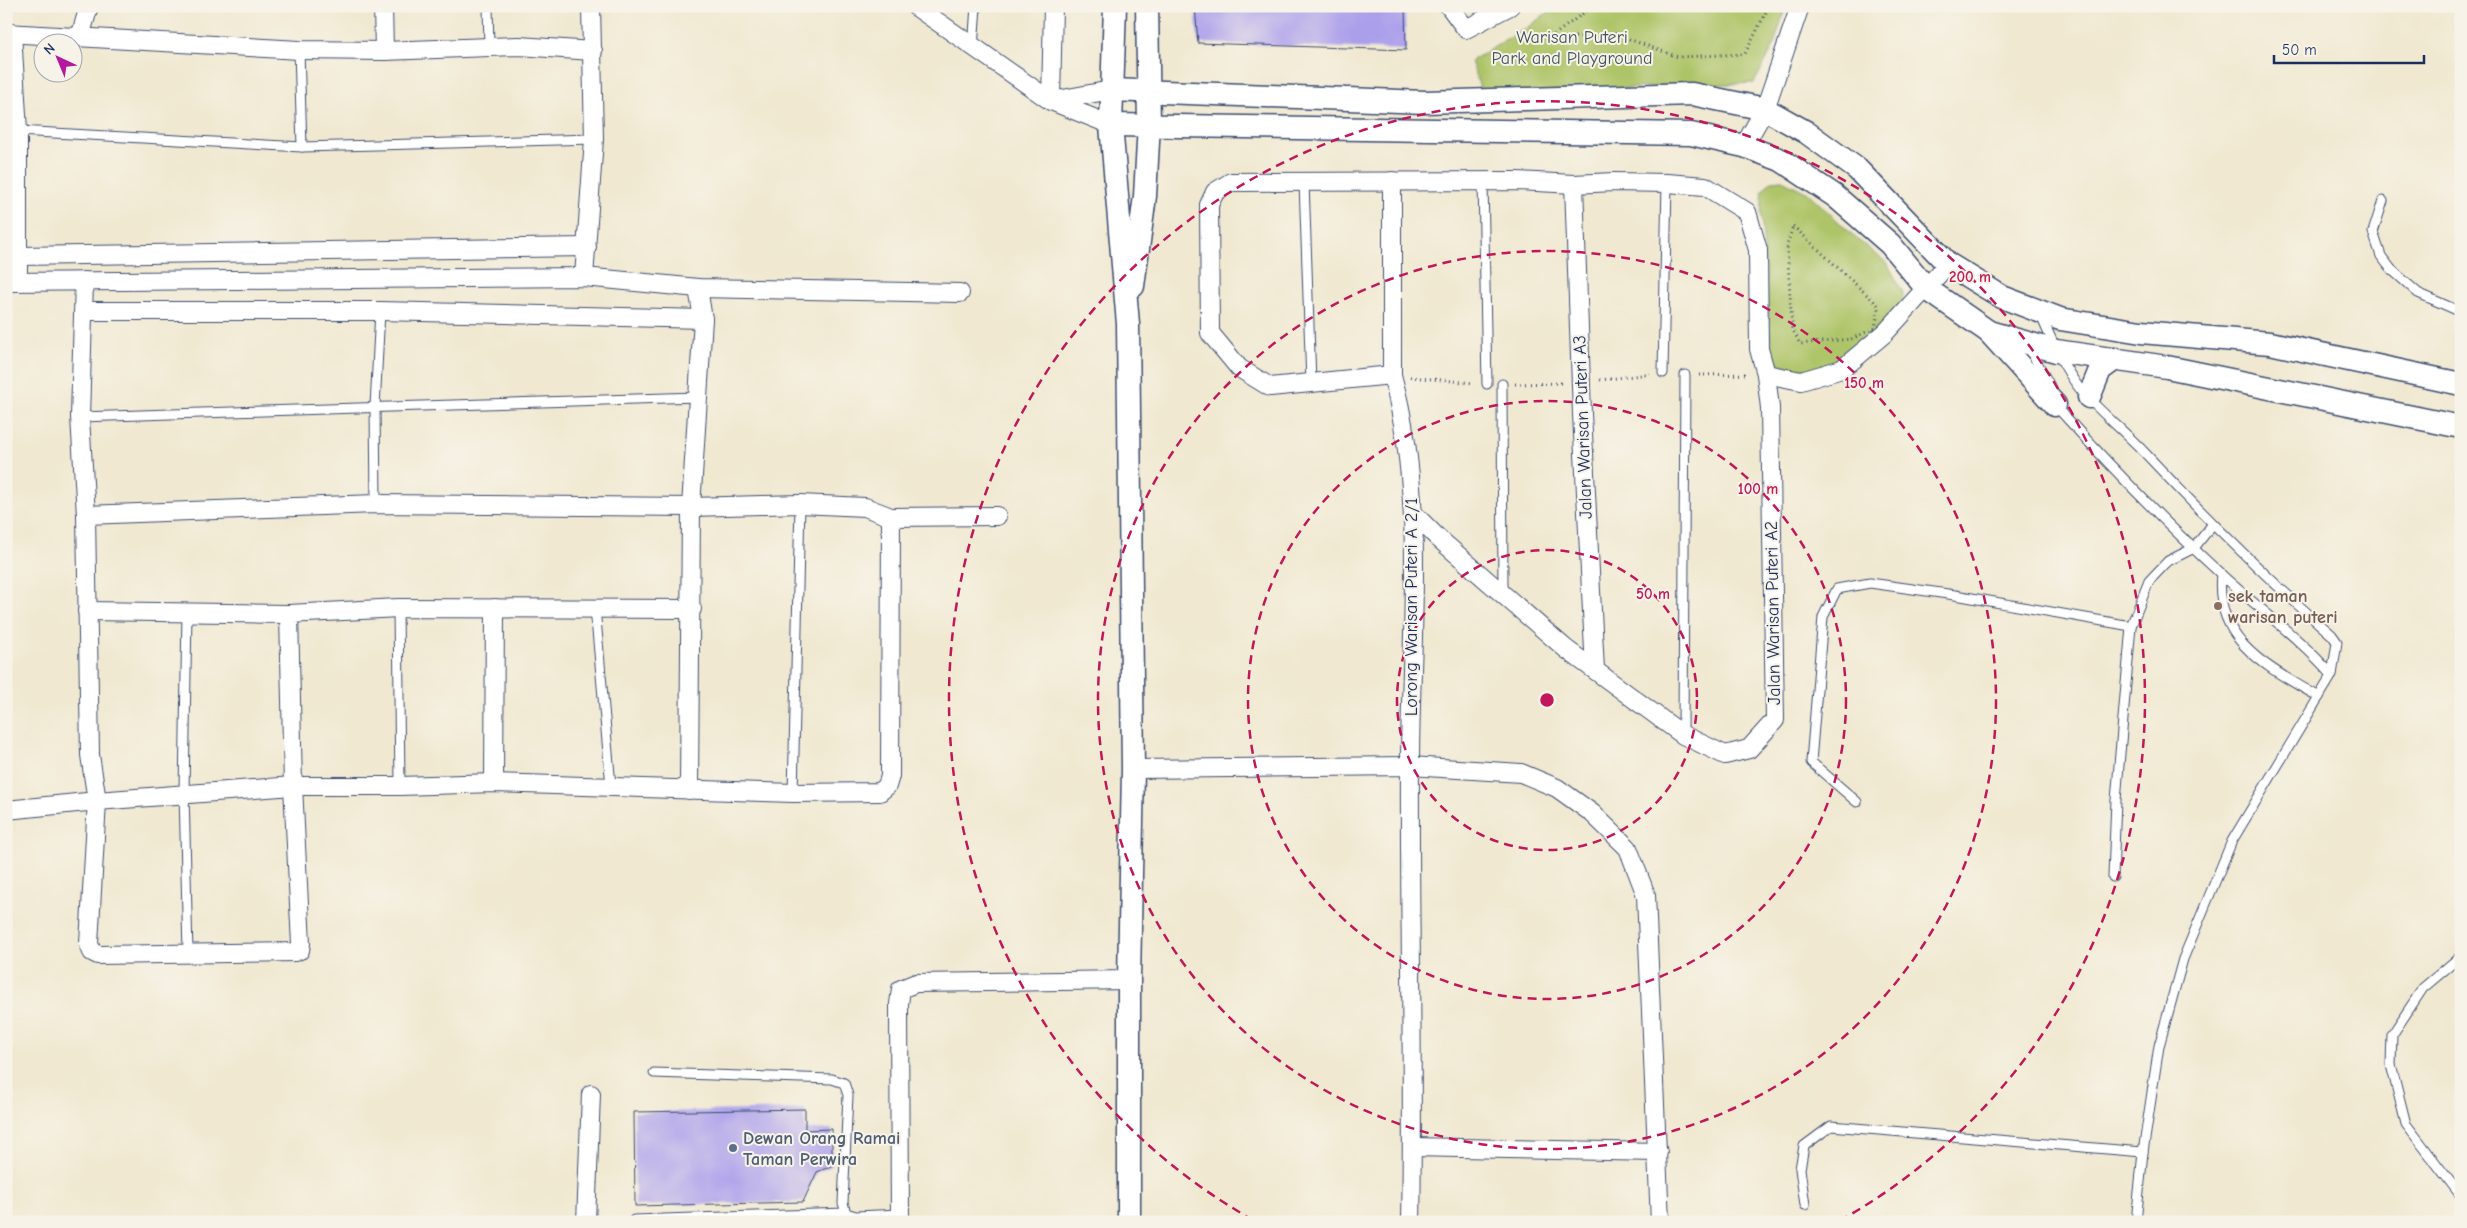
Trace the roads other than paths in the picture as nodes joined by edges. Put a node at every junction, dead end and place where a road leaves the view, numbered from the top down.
1 (89, 6) edge
2 (384, 6) edge
3 (488, 6) edge
4 (591, 6) edge
5 (915, 6) edge
6 (976, 6) edge
7 (1053, 6) edge
8 (1115, 6) edge
9 (1147, 6) edge
10 (1449, 6) edge
11 (1510, 6) edge
12 (1800, 6) edge
13 (81, 32) edge
14 (9, 33) edge
15 (32, 34) edge
16 (82, 37) edge
17 (489, 47) junction
18 (973, 49) junction
19 (299, 50) junction
20 (384, 51) junction
21 (592, 51) junction
22 (1111, 90) junction
23 (1148, 91) junction
24 (1051, 101) junction
25 (1765, 109) junction
26 (1149, 124) junction
27 (1111, 125) junction
28 (18, 131) junction
29 (594, 139) junction
30 (1744, 146) junction
31 (302, 148) junction
32 (1392, 181) junction
33 (1304, 182) junction
34 (1483, 182) junction
35 (1667, 183) junction
36 (1574, 184) junction
37 (2383, 202) dead end
38 (587, 247) junction
39 (18, 256) junction
40 (1948, 264) junction
41 (584, 277) junction
42 (84, 281) junction
43 (12, 282) edge
44 (698, 288) junction
45 (1927, 289) junction
46 (960, 293) dead end
47 (85, 311) junction
48 (380, 311) junction
49 (2039, 311) junction
50 (2461, 312) edge
51 (703, 319) junction
52 (1128, 324) junction
53 (1990, 332) junction
54 (2026, 342) junction
55 (2056, 351) junction
56 (2115, 358) junction
57 (1663, 373) road end
58 (1766, 374) junction
59 (1392, 375) junction
60 (1685, 375) road end
61 (1311, 383) junction
62 (1487, 384) dead end
63 (1502, 384) dead end
64 (2461, 384) edge
65 (698, 397) junction
66 (2089, 397) junction
67 (2055, 405) junction
68 (375, 407) junction
69 (80, 417) junction
70 (2461, 427) edge
71 (376, 504) junction
72 (800, 504) junction
73 (691, 507) junction
74 (1414, 514) junction
75 (86, 515) junction
76 (997, 516) dead end
77 (891, 517) junction
78 (2212, 525) junction
79 (2194, 548) junction
80 (2221, 574) junction
81 (1503, 595) junction
82 (398, 608) junction
83 (495, 608) junction
84 (595, 608) junction
85 (692, 609) junction
86 (87, 611) junction
87 (187, 612) junction
88 (289, 614) junction
89 (2131, 626) junction
90 (1595, 670) junction
91 (2332, 675) junction
92 (2319, 696) junction
93 (1683, 735) junction
94 (1410, 766) junction
95 (1133, 769) junction
96 (494, 783) junction
97 (293, 786) junction
98 (400, 786) junction
99 (612, 786) junction
100 (689, 790) junction
101 (184, 793) junction
102 (793, 793) junction
103 (97, 801) junction
104 (1857, 802) dead end
105 (6, 810) edge
106 (2113, 876) dead end
107 (188, 954) junction
108 (2461, 956) edge
109 (1129, 980) junction
110 (654, 1073) dead end
111 (591, 1094) dead end
112 (1412, 1147) junction
113 (1658, 1152) junction
114 (2143, 1152) junction
115 (2461, 1196) edge
116 (1805, 1204) dead end
117 (846, 1213) junction
118 (900, 1218) edge
119 (634, 1220) dead end
120 (586, 1222) edge
121 (1129, 1222) edge
122 (1411, 1222) edge
123 (1660, 1222) edge
124 (2136, 1222) edge

1 - 13 street
2 - 20 street
3 - 17 lane
4 - 21 street
5 - 18 street
6 - 18 lane
7 - 24 street
8 - 22 street
9 - 23 street
10 - 11 street
12 - 25 street
14 - 15 street
14 - 28 street
16 - 19 street
17 - 20 street
17 - 21 street
18 - 24 street
19 - 20 street
19 - 31 lane
21 - 29 street
22 - 23 street
22 - 24 street
22 - 27 street
23 - 25 street
23 - 26 street
24 - 27 street
25 - 30 street
25 - 40 street
26 - 27 street
26 - 30 street
26 - 52 street
27 - 52 street
28 - 31 lane
28 - 39 street
29 - 31 lane
29 - 38 street
30 - 45 street
32 - 33 street, Jalan Warisan Puteri A2
32 - 34 street, Jalan Warisan Puteri A2
32 - 59 street, Lorong Warisan Puteri A 2/1
33 - 61 lane
33 - 61 street, Jalan Warisan Puteri A2
34 - 36 street, Jalan Warisan Puteri A2
34 - 62 lane
35 - 36 street, Jalan Warisan Puteri A2
35 - 57 lane
35 - 58 street, Jalan Warisan Puteri A2
36 - 90 street, Jalan Warisan Puteri A3
37 - 50 lane
38 - 39 street
38 - 41 street
39 - 43 street
40 - 45 street
40 - 49 street
41 - 42 street
41 - 44 street
42 - 43 street
42 - 47 street
44 - 46 street
44 - 51 street
45 - 53 street
45 - 58 street
47 - 48 street
47 - 69 street
48 - 51 street
48 - 68 lane
49 - 55 lane
49 - 64 street
51 - 65 street
52 - 95 street
53 - 54 street
53 - 67 street
54 - 55 street
54 - 67 lane
55 - 56 street
55 - 66 lane
56 - 66 street
56 - 70 street
58 - 93 street, Jalan Warisan Puteri A2
59 - 61 street, Jalan Warisan Puteri A2
59 - 74 street, Lorong Warisan Puteri A 2/1
60 - 93 lane
63 - 81 lane
65 - 68 lane
65 - 73 street
66 - 78 lane
67 - 79 lane
68 - 69 lane
68 - 71 lane
69 - 75 street
71 - 73 street
71 - 75 street
72 - 73 street
72 - 77 street
72 - 102 lane
73 - 85 street
74 - 81 street
74 - 94 street, Lorong Warisan Puteri A 2/1
75 - 86 street
76 - 77 street
77 - 102 street
78 - 79 lane
78 - 91 lane
79 - 80 lane
79 - 89 lane
80 - 91 lane
80 - 92 lane
81 - 90 street
82 - 83 street
82 - 88 street
82 - 98 lane
83 - 84 street
83 - 96 street
84 - 85 street
84 - 99 lane
85 - 100 street
86 - 87 street
86 - 103 street
87 - 88 street
87 - 101 lane
88 - 97 street
89 - 104 lane
89 - 106 lane
90 - 93 street
91 - 92 lane
92 - 114 lane
94 - 95 street
94 - 112 street, Lorong Warisan Puteri A 2/1
94 - 113 street
95 - 109 street
96 - 98 street
96 - 99 street
97 - 98 street
97 - 101 street
97 - 107 street
99 - 100 street
100 - 102 street
101 - 103 street
101 - 107 lane
103 - 105 street
103 - 107 street
108 - 115 lane
109 - 118 street
109 - 121 street
110 - 117 lane
111 - 120 street
112 - 113 street
112 - 122 street, Lorong Warisan Puteri A 2/1
113 - 123 street
114 - 116 lane
114 - 124 lane
117 - 118 lane
117 - 119 lane

